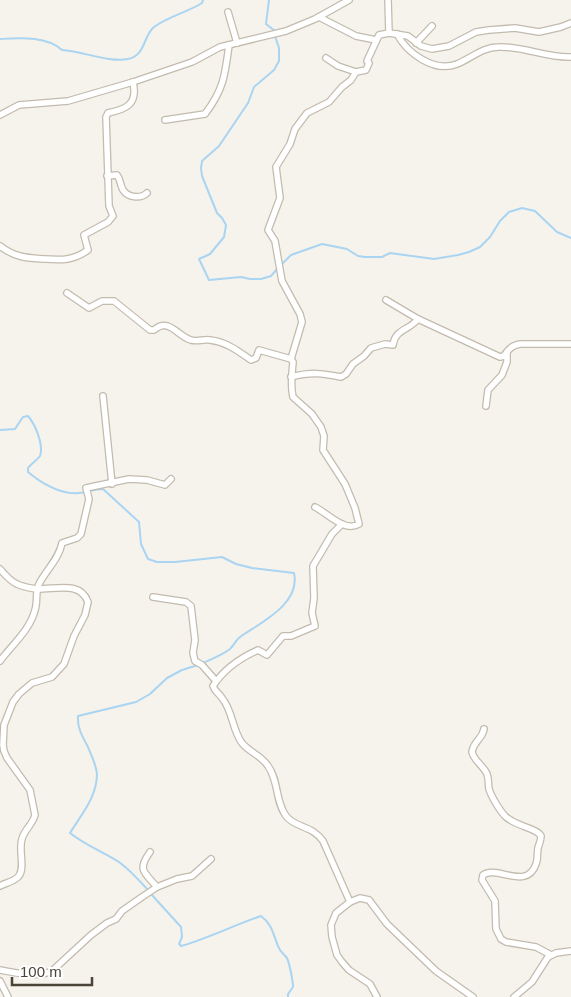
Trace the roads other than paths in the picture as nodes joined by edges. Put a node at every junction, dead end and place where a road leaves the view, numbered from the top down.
1 (349, 0) edge
2 (388, 0) edge
3 (228, 12) dead end
4 (319, 17) junction
5 (571, 23) edge
6 (432, 26) dead end
7 (389, 33) junction
8 (397, 34) junction
9 (376, 40) junction
10 (237, 43) junction
11 (416, 43) junction
12 (229, 45) junction
13 (571, 57) edge
14 (326, 58) dead end
15 (356, 72) junction
16 (133, 82) junction
17 (0, 115) edge
18 (165, 120) dead end
19 (107, 176) junction
20 (148, 193) dead end
21 (0, 246) edge
22 (67, 293) dead end
23 (386, 300) dead end
24 (418, 319) junction
25 (571, 344) edge
26 (508, 350) junction
27 (291, 359) junction
28 (506, 364) junction
29 (514, 364) dead end
30 (291, 377) junction
31 (103, 396) dead end
32 (486, 406) dead end
33 (171, 479) dead end
34 (112, 484) junction
35 (315, 507) dead end
36 (342, 524) junction
37 (0, 568) edge
38 (37, 589) junction
39 (153, 597) dead end
40 (0, 661) edge
41 (216, 680) junction
42 (484, 729) dead end
43 (150, 852) dead end
44 (211, 859) dead end
45 (0, 886) edge
46 (157, 887) junction
47 (350, 902) junction
48 (571, 952) edge
49 (551, 955) junction
50 (0, 970) edge
51 (0, 981) edge
52 (8, 997) edge
53 (376, 997) edge
54 (473, 997) edge
55 (514, 997) edge

1 - 4 street
2 - 7 street
3 - 10 street
4 - 9 street
4 - 10 street
5 - 11 street
6 - 11 street
7 - 8 street
7 - 9 street
8 - 11 street
8 - 13 street
9 - 15 street
10 - 12 street
12 - 16 street
12 - 18 street
14 - 15 street
15 - 27 street
16 - 17 street
16 - 19 street
19 - 20 street
19 - 21 street
22 - 27 street
23 - 24 street
24 - 26 street
24 - 30 street
25 - 26 street
26 - 28 street
27 - 30 street
28 - 29 street
28 - 32 street
30 - 36 street
31 - 34 street
33 - 34 street
34 - 38 street
35 - 36 street
36 - 41 street
37 - 38 street
38 - 40 street
38 - 45 street
39 - 41 street
41 - 47 street
42 - 49 street
43 - 46 street
44 - 46 street
46 - 50 street
47 - 53 street
47 - 54 street
48 - 49 street
49 - 55 street
51 - 52 street

